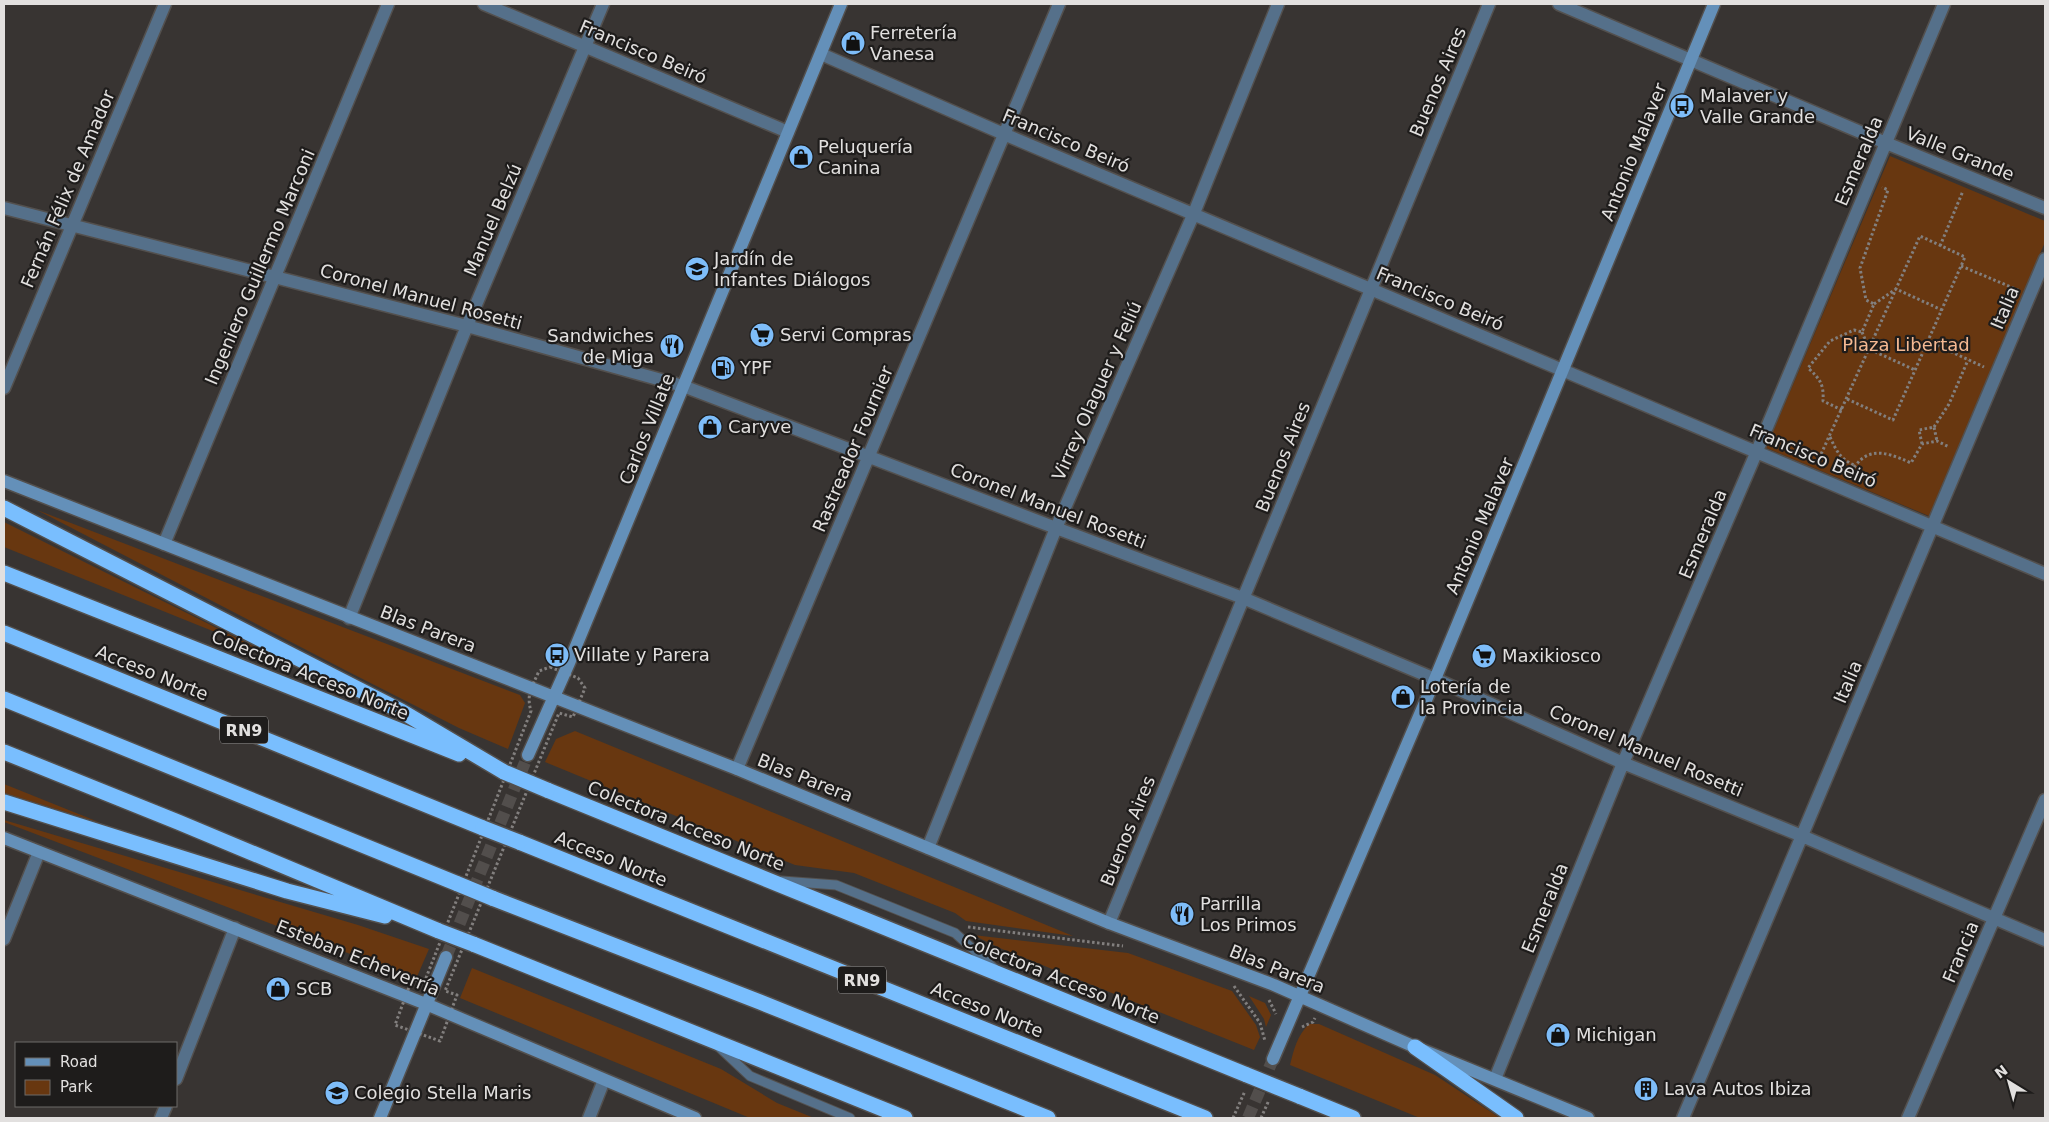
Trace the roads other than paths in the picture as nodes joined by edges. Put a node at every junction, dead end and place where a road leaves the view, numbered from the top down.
1 (164, 4) edge
2 (388, 4) edge
3 (484, 4) edge
4 (603, 4) edge
5 (842, 4) edge
6 (1060, 4) edge
7 (1278, 4) edge
8 (1489, 4) edge
9 (1559, 4) edge
10 (1714, 4) edge
11 (1944, 4) edge
12 (586, 46) junction
13 (821, 54) junction
14 (1691, 59) junction
15 (788, 132) junction
16 (1006, 135) junction
17 (1886, 143) junction
18 (4, 208) edge
19 (2045, 208) edge
20 (1194, 213) junction
21 (72, 226) junction
22 (2045, 259) edge
23 (275, 277) junction
24 (1372, 288) junction
25 (467, 326) junction
26 (1563, 371) junction
27 (683, 386) junction
28 (4, 388) edge
29 (1758, 451) junction
30 (868, 456) junction
31 (4, 481) edge
32 (4, 508) edge
33 (1932, 526) junction
34 (1056, 528) junction
35 (164, 544) junction
36 (4, 573) edge
37 (2045, 574) edge
38 (1243, 598) junction
39 (349, 618) junction
40 (4, 633) edge
41 (1435, 679) junction
42 (555, 696) junction
43 (4, 699) edge
44 (4, 752) edge
45 (528, 755) tunnel mouth
46 (1623, 763) junction
47 (737, 769) junction
48 (504, 772) junction
49 (2045, 800) edge
50 (4, 802) edge
51 (1802, 836) junction
52 (4, 838) edge
53 (928, 848) junction
54 (39, 852) junction
55 (770, 881) junction
56 (1994, 918) junction
57 (1109, 923) junction
58 (236, 928) junction
59 (438, 930) junction
60 (4, 939) edge
61 (2045, 940) edge
62 (446, 957) tunnel mouth
63 (1003, 976) junction
64 (1299, 996) junction
65 (426, 1004) junction
66 (709, 1038) junction
67 (1415, 1047) junction
68 (1273, 1059) tunnel mouth
69 (178, 1074) edge
70 (1495, 1079) junction
71 (604, 1080) junction
72 (380, 1118) edge
73 (589, 1118) edge
74 (695, 1118) edge
75 (850, 1118) edge
76 (905, 1118) edge
77 (1048, 1118) edge
78 (1205, 1118) edge
79 (1352, 1118) edge
80 (1516, 1118) edge
81 (1588, 1118) edge
82 (1683, 1118) edge
83 (1908, 1118) edge

1 - 21 street, Fernán Félix de Amador
2 - 23 street, Ingeniero Guillermo Marconi
3 - 12 street, Francisco Beiró
4 - 12 street, Manuel Belzú
5 - 13 street, Carlos Villate
6 - 16 street, Rastreador Fournier
7 - 20 street, Virrey Olaguer y Feliú
8 - 24 street, Buenos Aires
9 - 14 street, Valle Grande
10 - 14 street, Antonio Malaver
11 - 17 street, Esmeralda
12 - 15 street, Francisco Beiró
12 - 25 street, Manuel Belzú
13 - 15 street, Carlos Villate
13 - 16 street, Francisco Beiró
14 - 17 street, Valle Grande
14 - 26 street, Antonio Malaver
15 - 27 street, Carlos Villate
16 - 20 street, Francisco Beiró
16 - 30 street, Rastreador Fournier
17 - 19 street, Valle Grande
17 - 29 street, Esmeralda
18 - 21 street, Coronel Manuel Rosetti
20 - 24 street, Francisco Beiró
20 - 34 street, Virrey Olaguer y Feliú
21 - 23 street, Coronel Manuel Rosetti
21 - 28 street, Fernán Félix de Amador
22 - 33 street, Italia
23 - 25 street, Coronel Manuel Rosetti
23 - 35 street, Ingeniero Guillermo Marconi
24 - 26 street, Francisco Beiró
24 - 38 street, Buenos Aires
25 - 27 street, Coronel Manuel Rosetti
25 - 39 street, Manuel Belzú
26 - 29 street, Francisco Beiró
26 - 41 street, Antonio Malaver
27 - 30 street, Coronel Manuel Rosetti
27 - 42 street, Carlos Villate
29 - 33 street, Francisco Beiró
29 - 46 street, Esmeralda
30 - 34 street, Coronel Manuel Rosetti
30 - 47 street, Rastreador Fournier
31 - 35 street, Blas Parera
32 - 48 highway
33 - 37 street, Francisco Beiró
33 - 51 street, Italia
34 - 38 street, Coronel Manuel Rosetti
34 - 53 street, Virrey Olaguer y Feliú
35 - 39 street, Blas Parera
36 - 48 highway, Colectora Acceso Norte
38 - 41 street, Coronel Manuel Rosetti
38 - 57 street, Buenos Aires
39 - 42 street, Blas Parera
40 - 78 highway, Acceso Norte / RN9, bridge
41 - 46 street, Coronel Manuel Rosetti
41 - 64 street, Antonio Malaver
42 - 45 street, Carlos Villate
42 - 47 street, Blas Parera
43 - 77 highway, bridge
44 - 59 highway
46 - 51 street, Coronel Manuel Rosetti
46 - 70 street, Esmeralda
47 - 53 street, Blas Parera
48 - 55 highway, Colectora Acceso Norte, bridge
49 - 56 street, Francia
50 - 59 highway
51 - 56 street, Coronel Manuel Rosetti
51 - 82 street, Italia
52 - 54 street, Esteban Echeverría
53 - 57 street, Blas Parera
54 - 58 street, Esteban Echeverría
54 - 60 street
55 - 63 highway, Colectora Acceso Norte
55 - 63 lane
56 - 61 street, Coronel Manuel Rosetti
56 - 83 street, Francia
57 - 64 street, Blas Parera
58 - 65 street, Esteban Echeverría
58 - 69 street
59 - 66 highway, bridge
62 - 65 street
63 - 79 highway, Colectora Acceso Norte, bridge
64 - 67 street, Blas Parera
64 - 68 street, Antonio Malaver
65 - 71 street, Esteban Echeverría
65 - 72 street
66 - 75 lane
66 - 76 highway
67 - 70 street, Blas Parera
67 - 80 highway
70 - 81 street, Blas Parera
71 - 73 street
71 - 74 street, Esteban Echeverría

